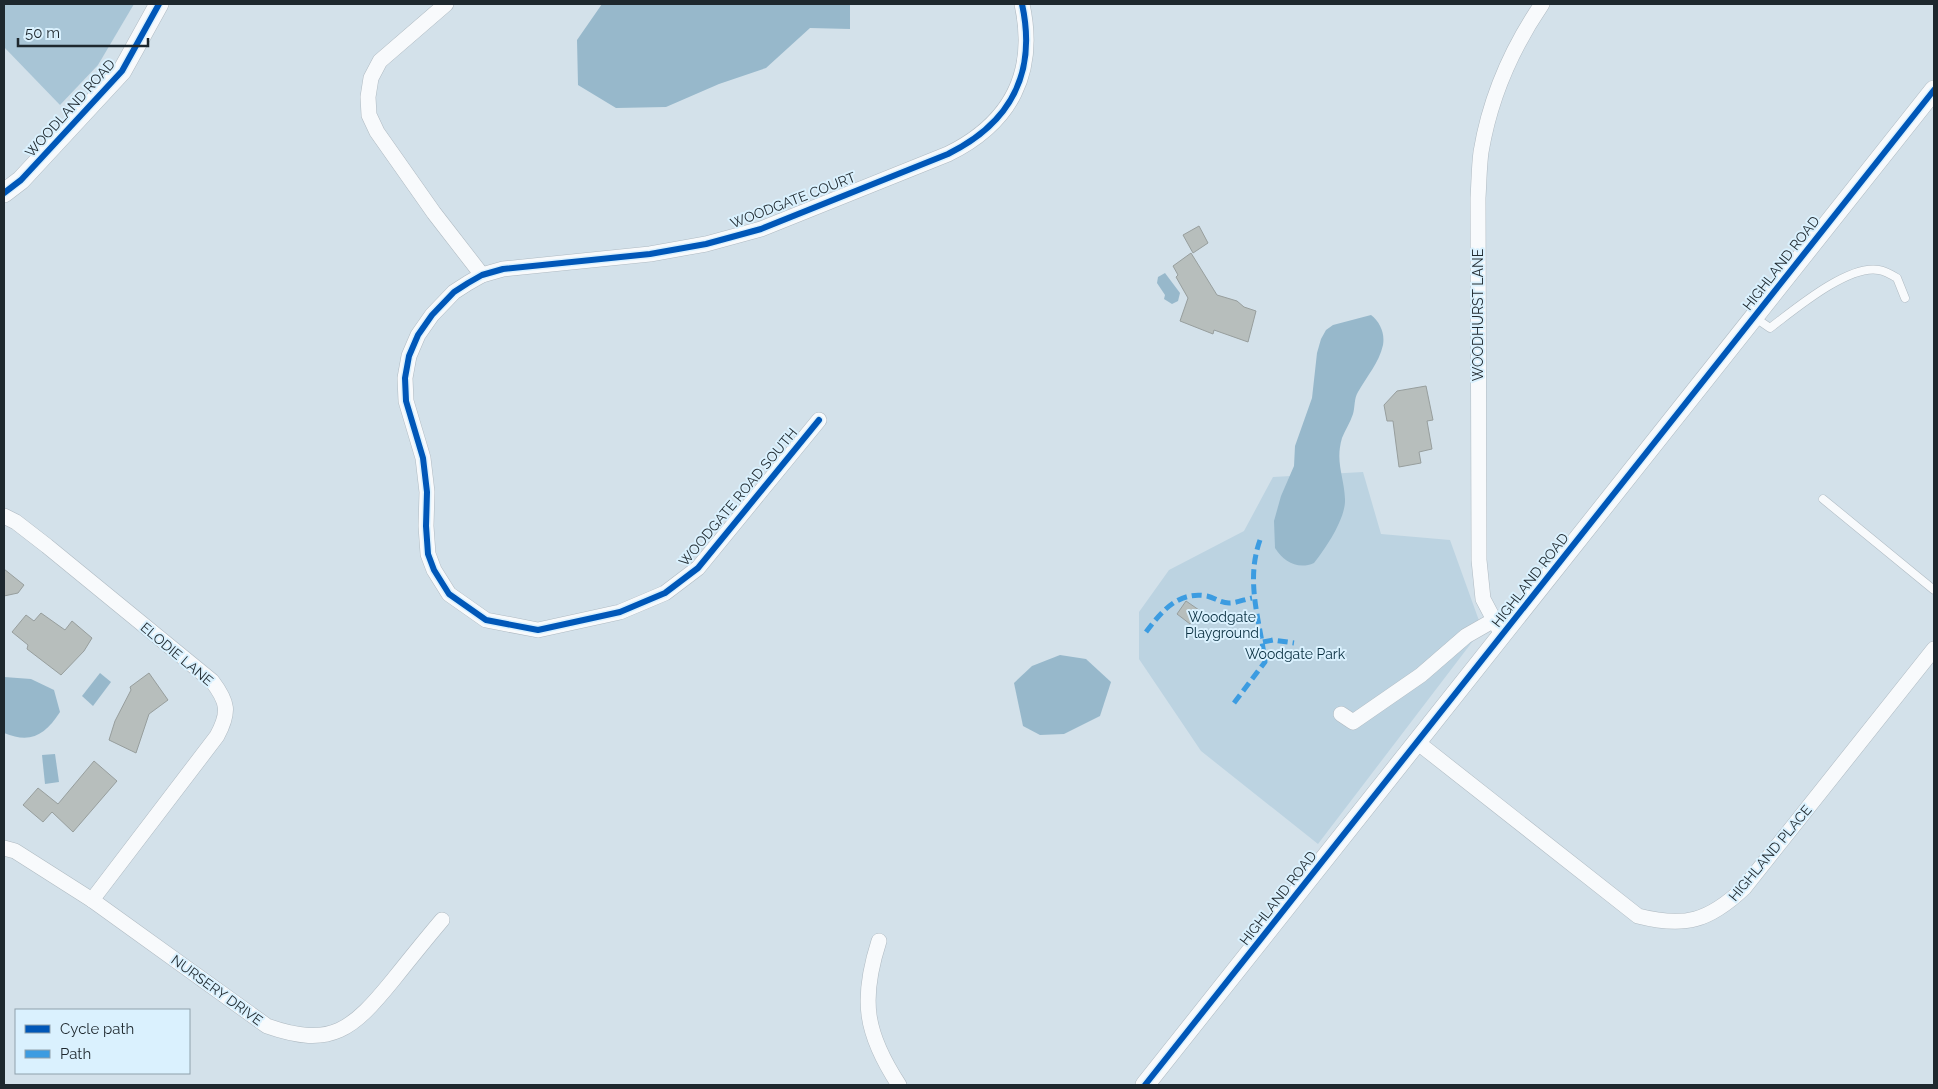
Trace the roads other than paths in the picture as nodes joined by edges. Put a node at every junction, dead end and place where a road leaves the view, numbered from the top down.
1 (159, 4) edge
2 (446, 4) edge
3 (1022, 4) edge
4 (1542, 4) edge
5 (1934, 90) edge
6 (4, 194) edge
7 (482, 275) junction
8 (1905, 298) dead end
9 (1754, 318) junction
10 (819, 420) dead end
11 (1823, 499) dead end
12 (4, 516) edge
13 (1934, 590) edge
14 (1498, 627) junction
15 (1934, 649) edge
16 (1341, 714) dead end
17 (1417, 742) junction
18 (4, 848) edge
19 (92, 900) junction
20 (442, 920) dead end
21 (878, 941) dead end
22 (899, 1085) edge
23 (1145, 1085) edge

1 - 6 street, WOODLAND ROAD
2 - 7 street
3 - 7 street, WOODGATE COURT
4 - 14 street, WOODHURST LANE
5 - 9 street, HIGHLAND ROAD
7 - 10 street, WOODGATE ROAD SOUTH
8 - 9 lane
9 - 14 street, HIGHLAND ROAD
11 - 13 lane
12 - 19 street, ELODIE LANE
14 - 16 street
14 - 17 street, HIGHLAND ROAD
15 - 17 street, HIGHLAND PLACE
17 - 23 street, HIGHLAND ROAD
18 - 19 street, NURSERY DRIVE
19 - 20 street, NURSERY DRIVE
21 - 22 street

